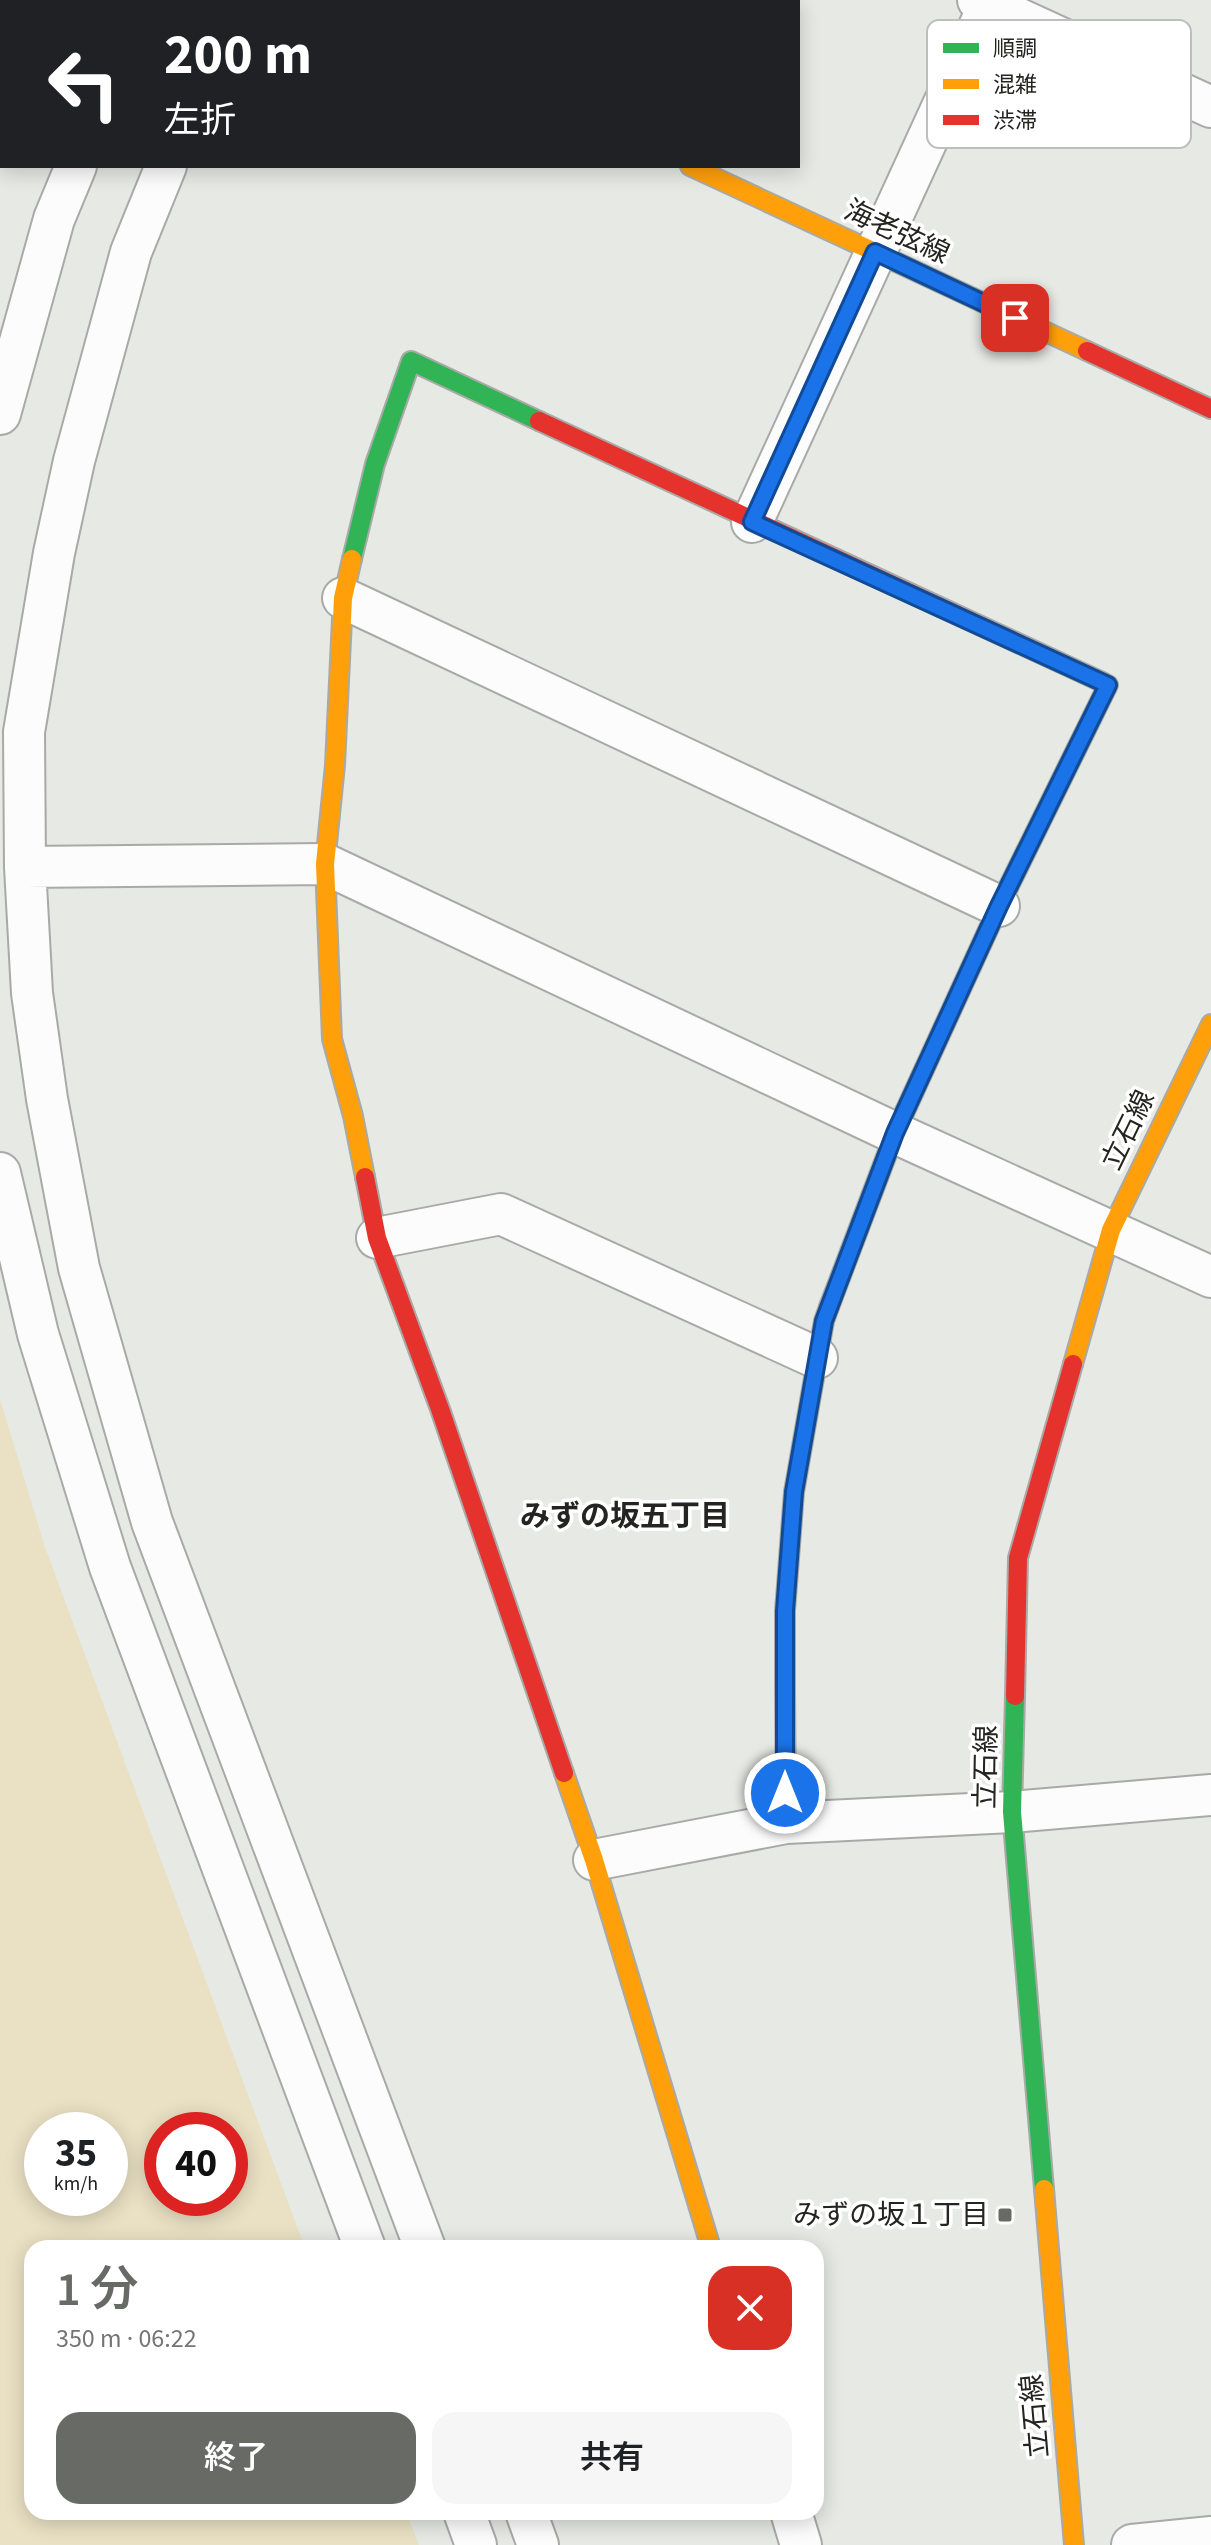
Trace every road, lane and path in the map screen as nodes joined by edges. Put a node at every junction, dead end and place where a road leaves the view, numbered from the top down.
1 (984, 3) edge
2 (1021, 20) edge
3 (1191, 98) edge
4 (1211, 107) edge
5 (927, 133) edge
6 (75, 168) edge
7 (165, 168) edge
8 (694, 168) edge
9 (875, 252) junction
10 (1211, 409) edge
11 (0, 414) edge
12 (752, 522) junction
13 (343, 598) junction
14 (325, 864) junction
15 (25, 867) junction
16 (999, 906) junction
17 (1211, 1024) edge
18 (895, 1133) junction
19 (0, 1173) edge
20 (1111, 1230) junction
21 (377, 1238) junction
22 (1211, 1277) edge
23 (817, 1358) junction
24 (1211, 1795) edge
25 (1012, 1812) junction
26 (786, 1823) junction
27 (594, 1860) junction
28 (362, 2240) edge
29 (422, 2240) edge
30 (709, 2240) edge
31 (467, 2520) edge
32 (529, 2520) edge
33 (793, 2520) edge
34 (1211, 2537) edge
35 (476, 2545) edge
36 (538, 2545) edge
37 (801, 2545) edge
38 (1074, 2545) edge
39 (1132, 2545) edge

1 - 2 street
3 - 4 street
5 - 9 street
6 - 11 street
7 - 15 street
8 - 9 street, 海老弦線
9 - 10 street, 海老弦線
9 - 12 street
12 - 13 street
12 - 16 street
13 - 14 street
13 - 16 street
14 - 15 street
14 - 18 street
14 - 21 street
15 - 29 street
16 - 18 street
17 - 20 street, 立石線
18 - 20 street
18 - 23 street
19 - 28 street
20 - 22 street
20 - 25 street, 立石線
21 - 23 street
21 - 27 street
23 - 26 street
24 - 25 street
25 - 26 street
25 - 38 street, 立石線
26 - 27 street
27 - 30 street
31 - 35 street
32 - 36 street
33 - 37 street
34 - 39 street

